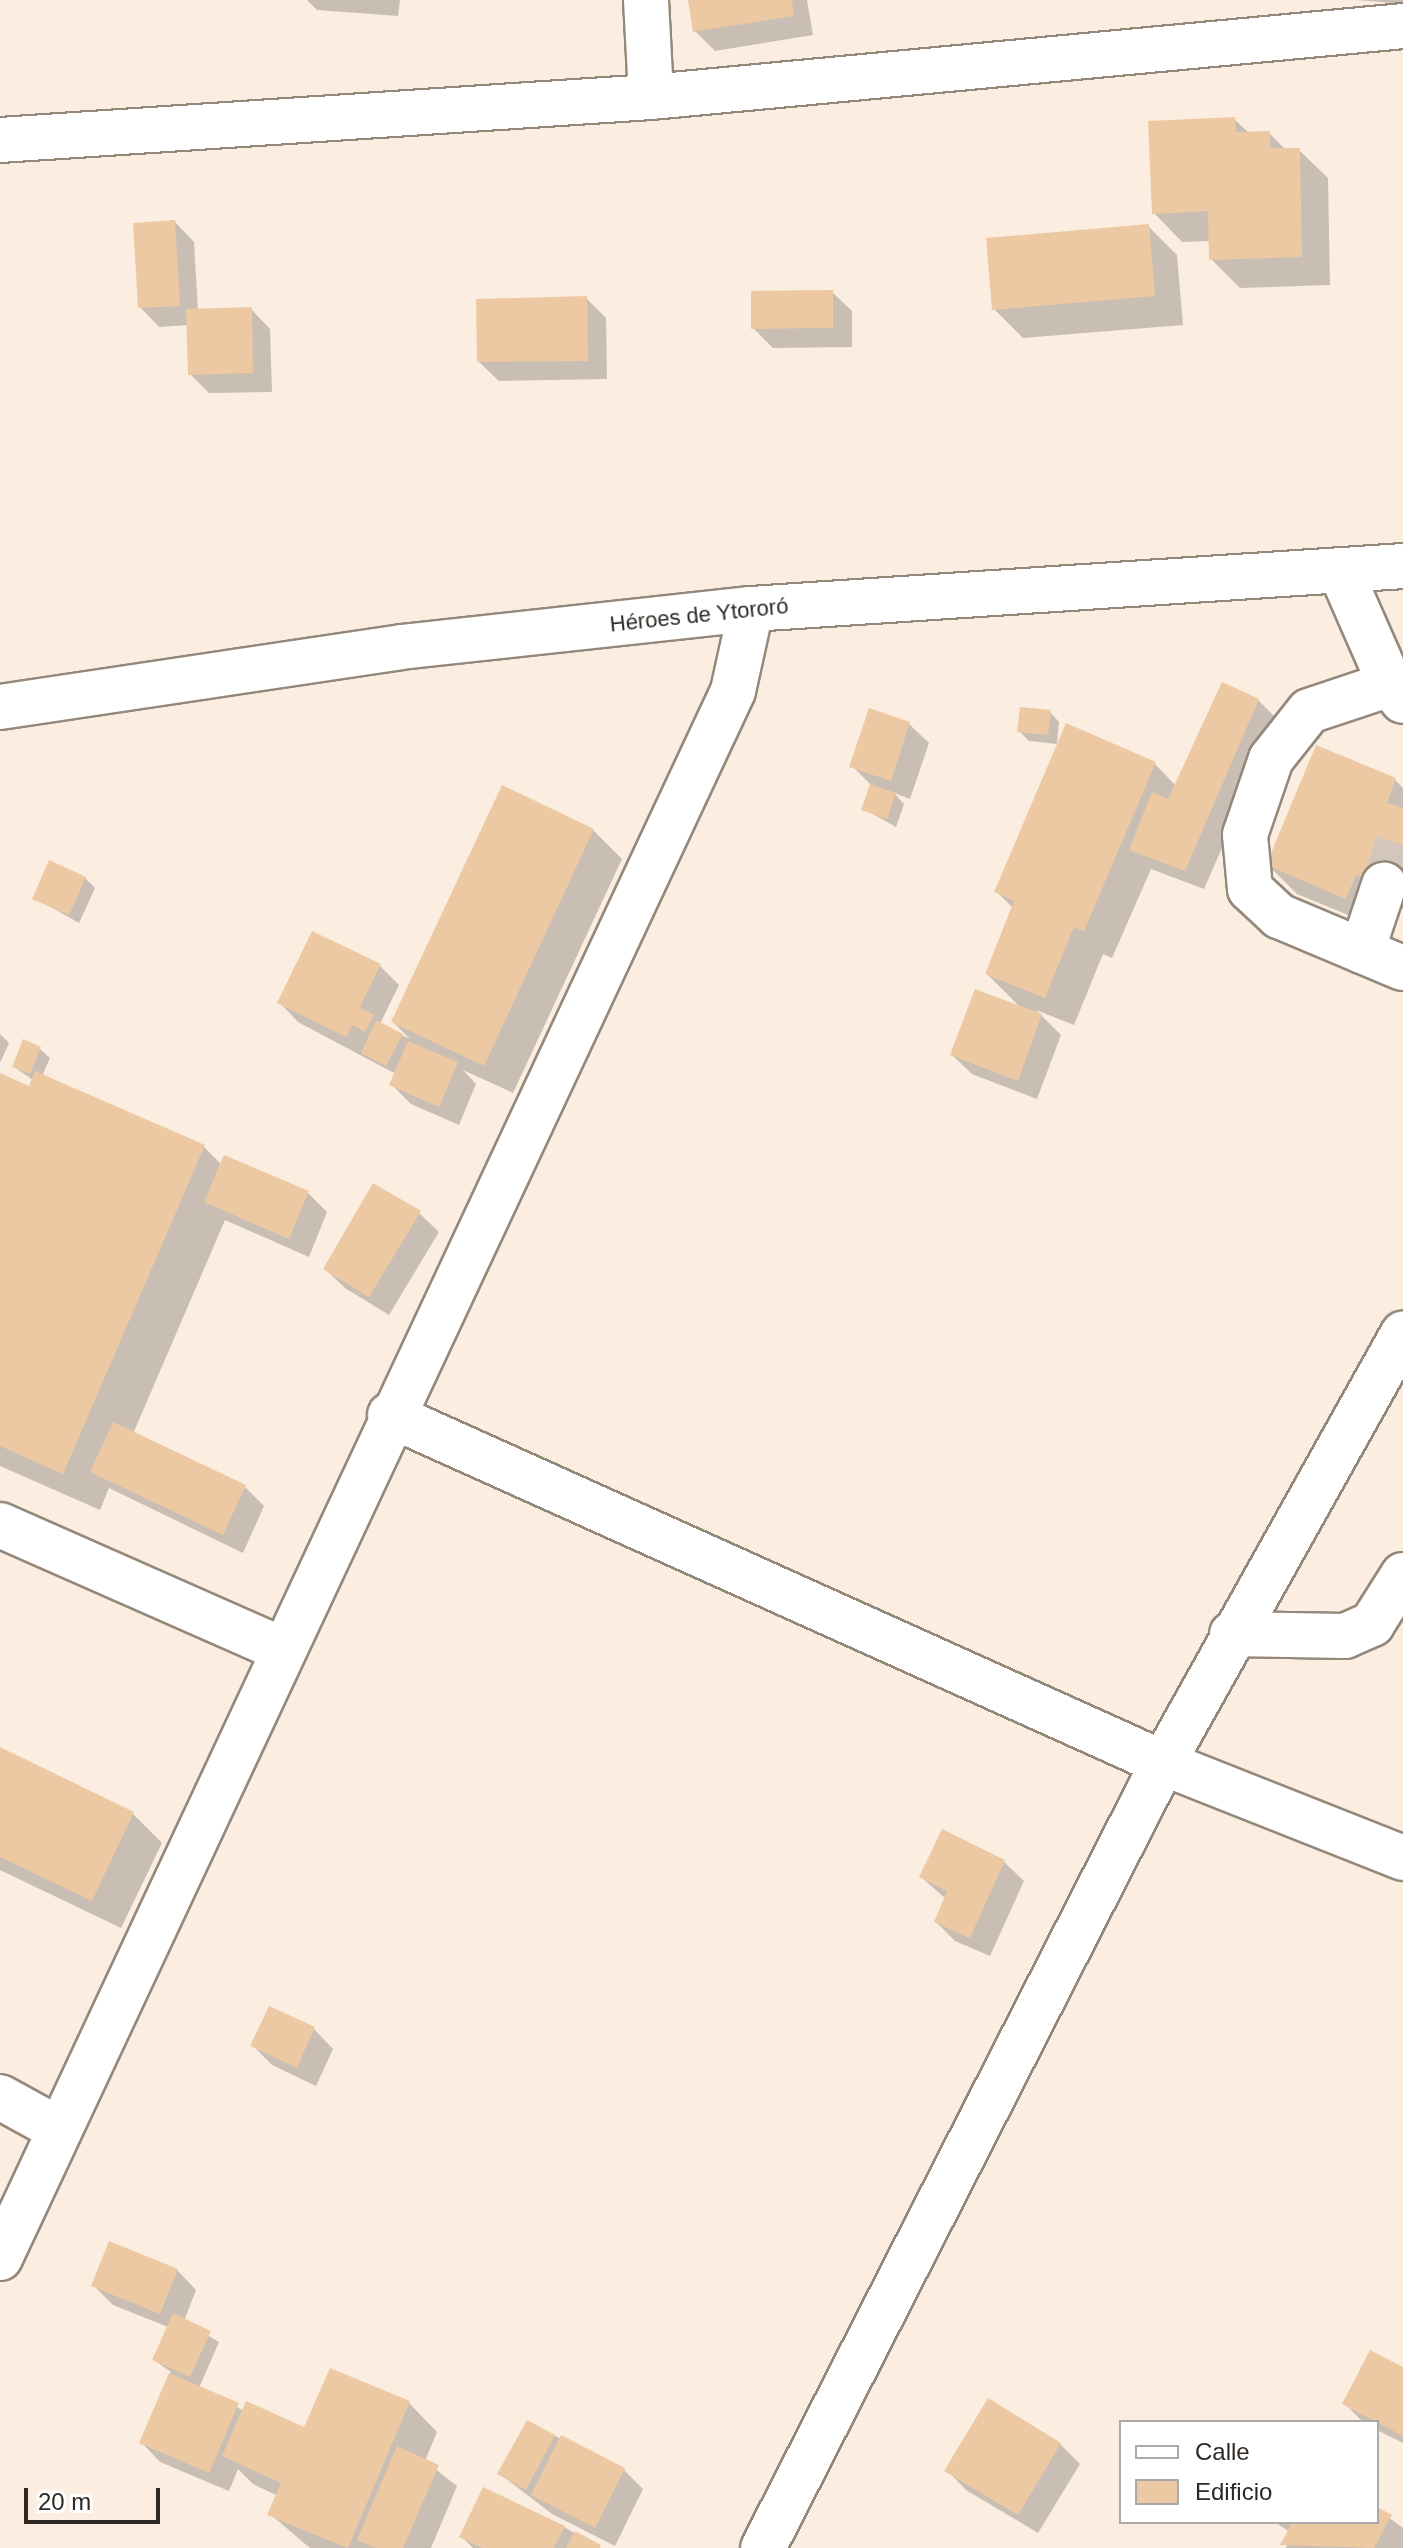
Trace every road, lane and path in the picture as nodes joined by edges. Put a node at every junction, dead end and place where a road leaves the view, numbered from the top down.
1 (646, 0) edge
2 (1403, 26) edge
3 (651, 97) junction
4 (0, 140) edge
5 (1403, 566) edge
6 (1340, 570) junction
7 (751, 609) junction
8 (1397, 692) edge
9 (0, 707) edge
10 (1384, 885) tunnel mouth
11 (1362, 951) junction
12 (1403, 968) edge
13 (1403, 1334) edge
14 (390, 1415) junction
15 (0, 1525) edge
16 (1403, 1575) edge
17 (1232, 1634) junction
18 (283, 1650) junction
19 (1163, 1763) junction
20 (1403, 1858) edge
21 (0, 2097) edge
22 (60, 2130) junction
23 (0, 2258) edge
24 (763, 2548) edge

1 - 3 main road
2 - 3 main road
3 - 4 main road
5 - 6 main road, Héroes de Ytororó
6 - 7 main road, Héroes de Ytororó
6 - 8 main road
7 - 9 main road, Héroes de Ytororó
7 - 14 main road
8 - 11 main road
10 - 11 main road
11 - 12 main road
13 - 17 main road
14 - 18 main road
14 - 19 main road
15 - 18 main road
16 - 17 main road
17 - 19 main road
18 - 22 main road
19 - 20 main road
19 - 24 main road
21 - 22 main road
22 - 23 main road

